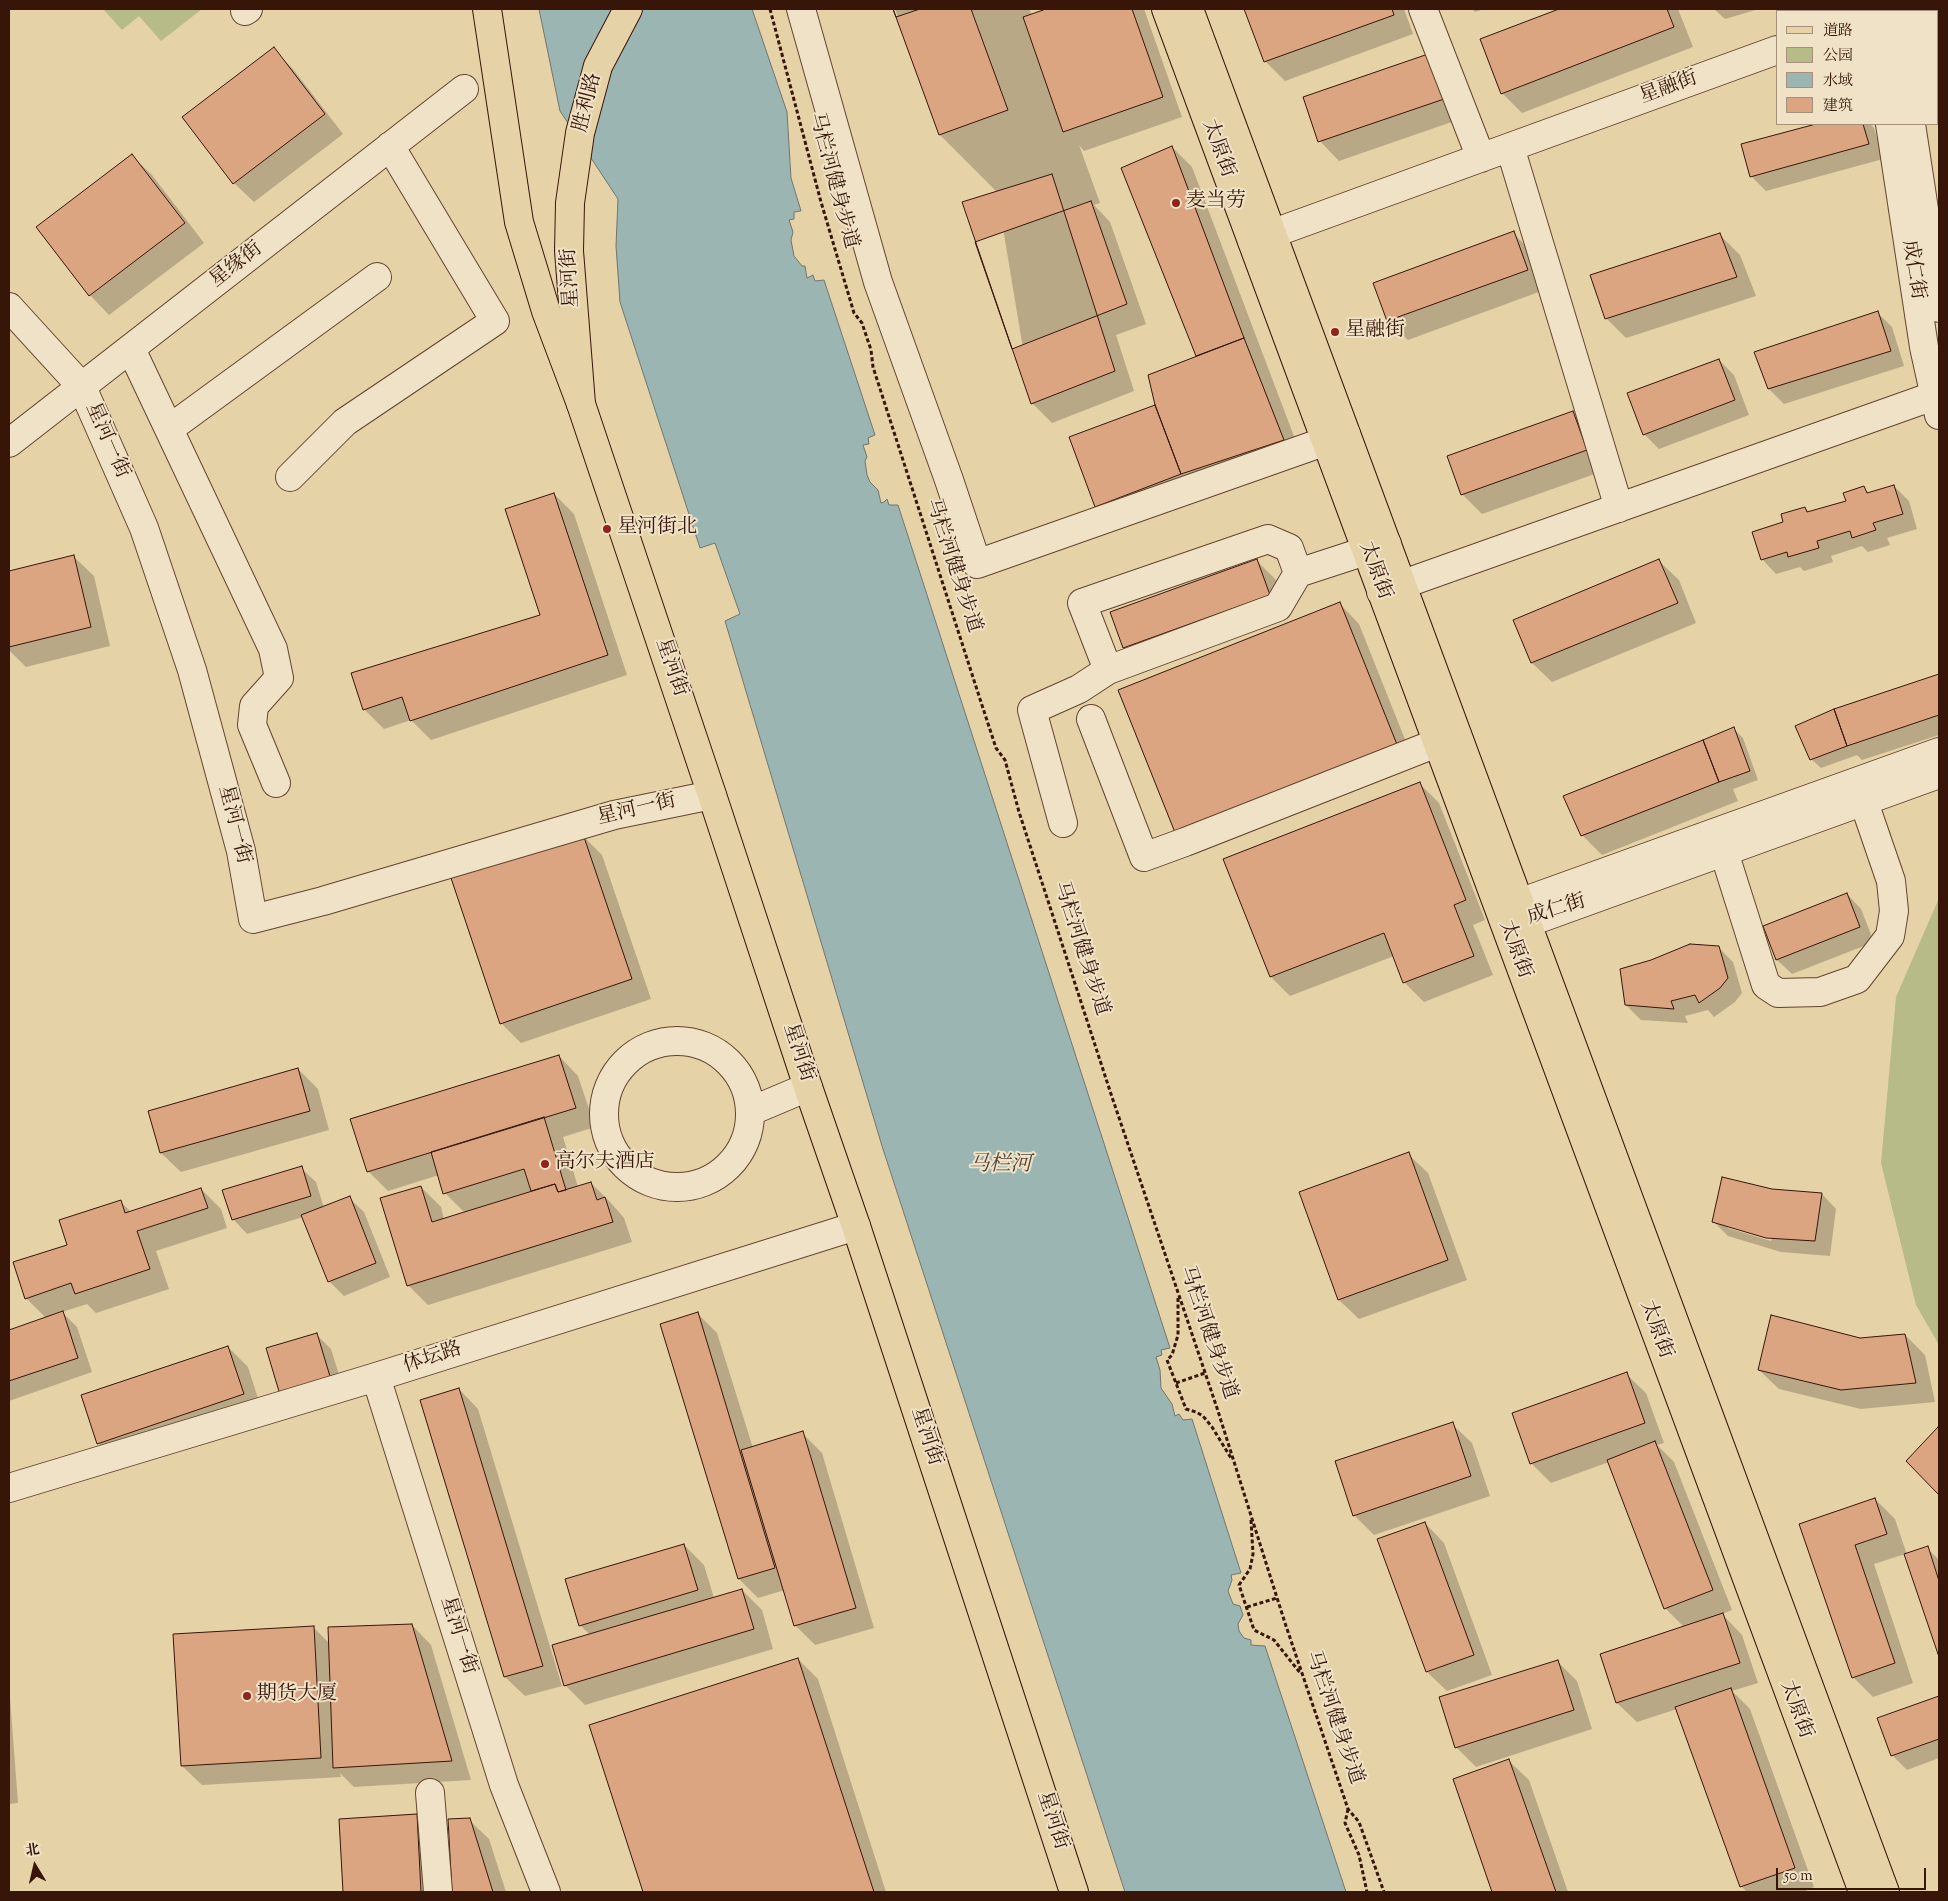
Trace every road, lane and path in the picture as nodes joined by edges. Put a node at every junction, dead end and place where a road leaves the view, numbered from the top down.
1 (486, 9) edge
2 (628, 9) edge
3 (770, 9) edge
4 (800, 9) edge
5 (1166, 9) edge
6 (1189, 9) edge
7 (1423, 9) edge
8 (1776, 50) edge
9 (464, 89) dead end
10 (1890, 125) edge
11 (1911, 125) edge
12 (390, 146) junction
13 (1510, 147) junction
14 (1481, 158) junction
15 (570, 203) joint
16 (1262, 238) junction
17 (377, 277) dead end
18 (9, 307) edge
19 (1939, 308) edge
20 (131, 349) junction
21 (82, 387) junction
22 (1938, 401) edge
23 (581, 404) junction
24 (169, 429) junction
25 (1336, 437) junction
26 (9, 443) edge
27 (290, 477) dead end
28 (1619, 508) junction
29 (1376, 547) junction
30 (1298, 573) junction
31 (1392, 588) junction
32 (1108, 670) junction
33 (1091, 719) dead end
34 (1448, 739) junction
35 (1939, 752) edge
36 (1939, 774) edge
37 (276, 784) dead end
38 (1860, 791) junction
39 (712, 795) junction
40 (1063, 823) dead end
41 (1724, 852) junction
42 (1516, 916) junction
43 (808, 1087) junction
44 (750, 1111) junction
45 (856, 1226) junction
46 (1178, 1293) junction
47 (1205, 1373) junction
48 (376, 1377) junction
49 (1176, 1383) junction
50 (1234, 1464) junction
51 (9, 1488) edge
52 (1250, 1515) junction
53 (1277, 1598) junction
54 (1247, 1607) junction
55 (1303, 1676) junction
56 (430, 1793) dead end
57 (1348, 1809) junction
58 (438, 1892) edge
59 (546, 1892) edge
60 (1074, 1892) edge
61 (1367, 1892) edge
62 (1384, 1892) edge
63 (1863, 1892) edge
64 (1886, 1892) edge

1 - 23 main road
2 - 15 main road, 胜利路
3 - 46 path, 马栏河健身步道
4 - 25 street
5 - 16 main road, 太原街
6 - 16 main road, 太原街
7 - 14 street
8 - 13 street, 星融街
9 - 12 street, 星缘街
10 - 22 street, 成仁街
11 - 19 street, 成仁街
12 - 20 street, 星缘街
12 - 27 street
13 - 14 street, 星融街
13 - 28 street
14 - 16 street, 星融街
15 - 23 main road, 星河街
16 - 25 main road, 太原街
17 - 24 street
18 - 21 street, 星河一街
20 - 21 street, 星缘街
20 - 24 street
21 - 26 street, 星缘街
21 - 39 street, 星河一街
22 - 28 street
23 - 39 main road, 星河街
24 - 37 street
25 - 29 main road, 太原街
28 - 31 street
29 - 30 street
29 - 31 main road, 太原街
30 - 32 street
30 - 32 street
31 - 34 main road, 太原街
32 - 40 street
33 - 34 street
34 - 42 main road, 太原街
35 - 38 street, 成仁街
36 - 38 street, 成仁街
38 - 41 street, 成仁街
38 - 41 street
38 - 42 street, 成仁街
39 - 43 main road, 星河街
41 - 42 street, 成仁街
42 - 63 main road, 太原街
42 - 64 main road, 太原街
43 - 44 street
43 - 45 main road, 星河街
44 - 44 street
45 - 48 street, 体坛路
45 - 60 main road, 星河街
46 - 47 path, 马栏河健身步道
46 - 49 path
47 - 49 path
47 - 50 path, 马栏河健身步道
48 - 51 street, 体坛路
48 - 59 street, 星河一街
49 - 50 path
50 - 52 path, 马栏河健身步道
52 - 53 path, 马栏河健身步道
52 - 54 path
53 - 54 path
53 - 55 path, 马栏河健身步道
54 - 55 path
55 - 57 path, 马栏河健身步道
56 - 58 street
57 - 61 path
57 - 62 path, 马栏河健身步道

